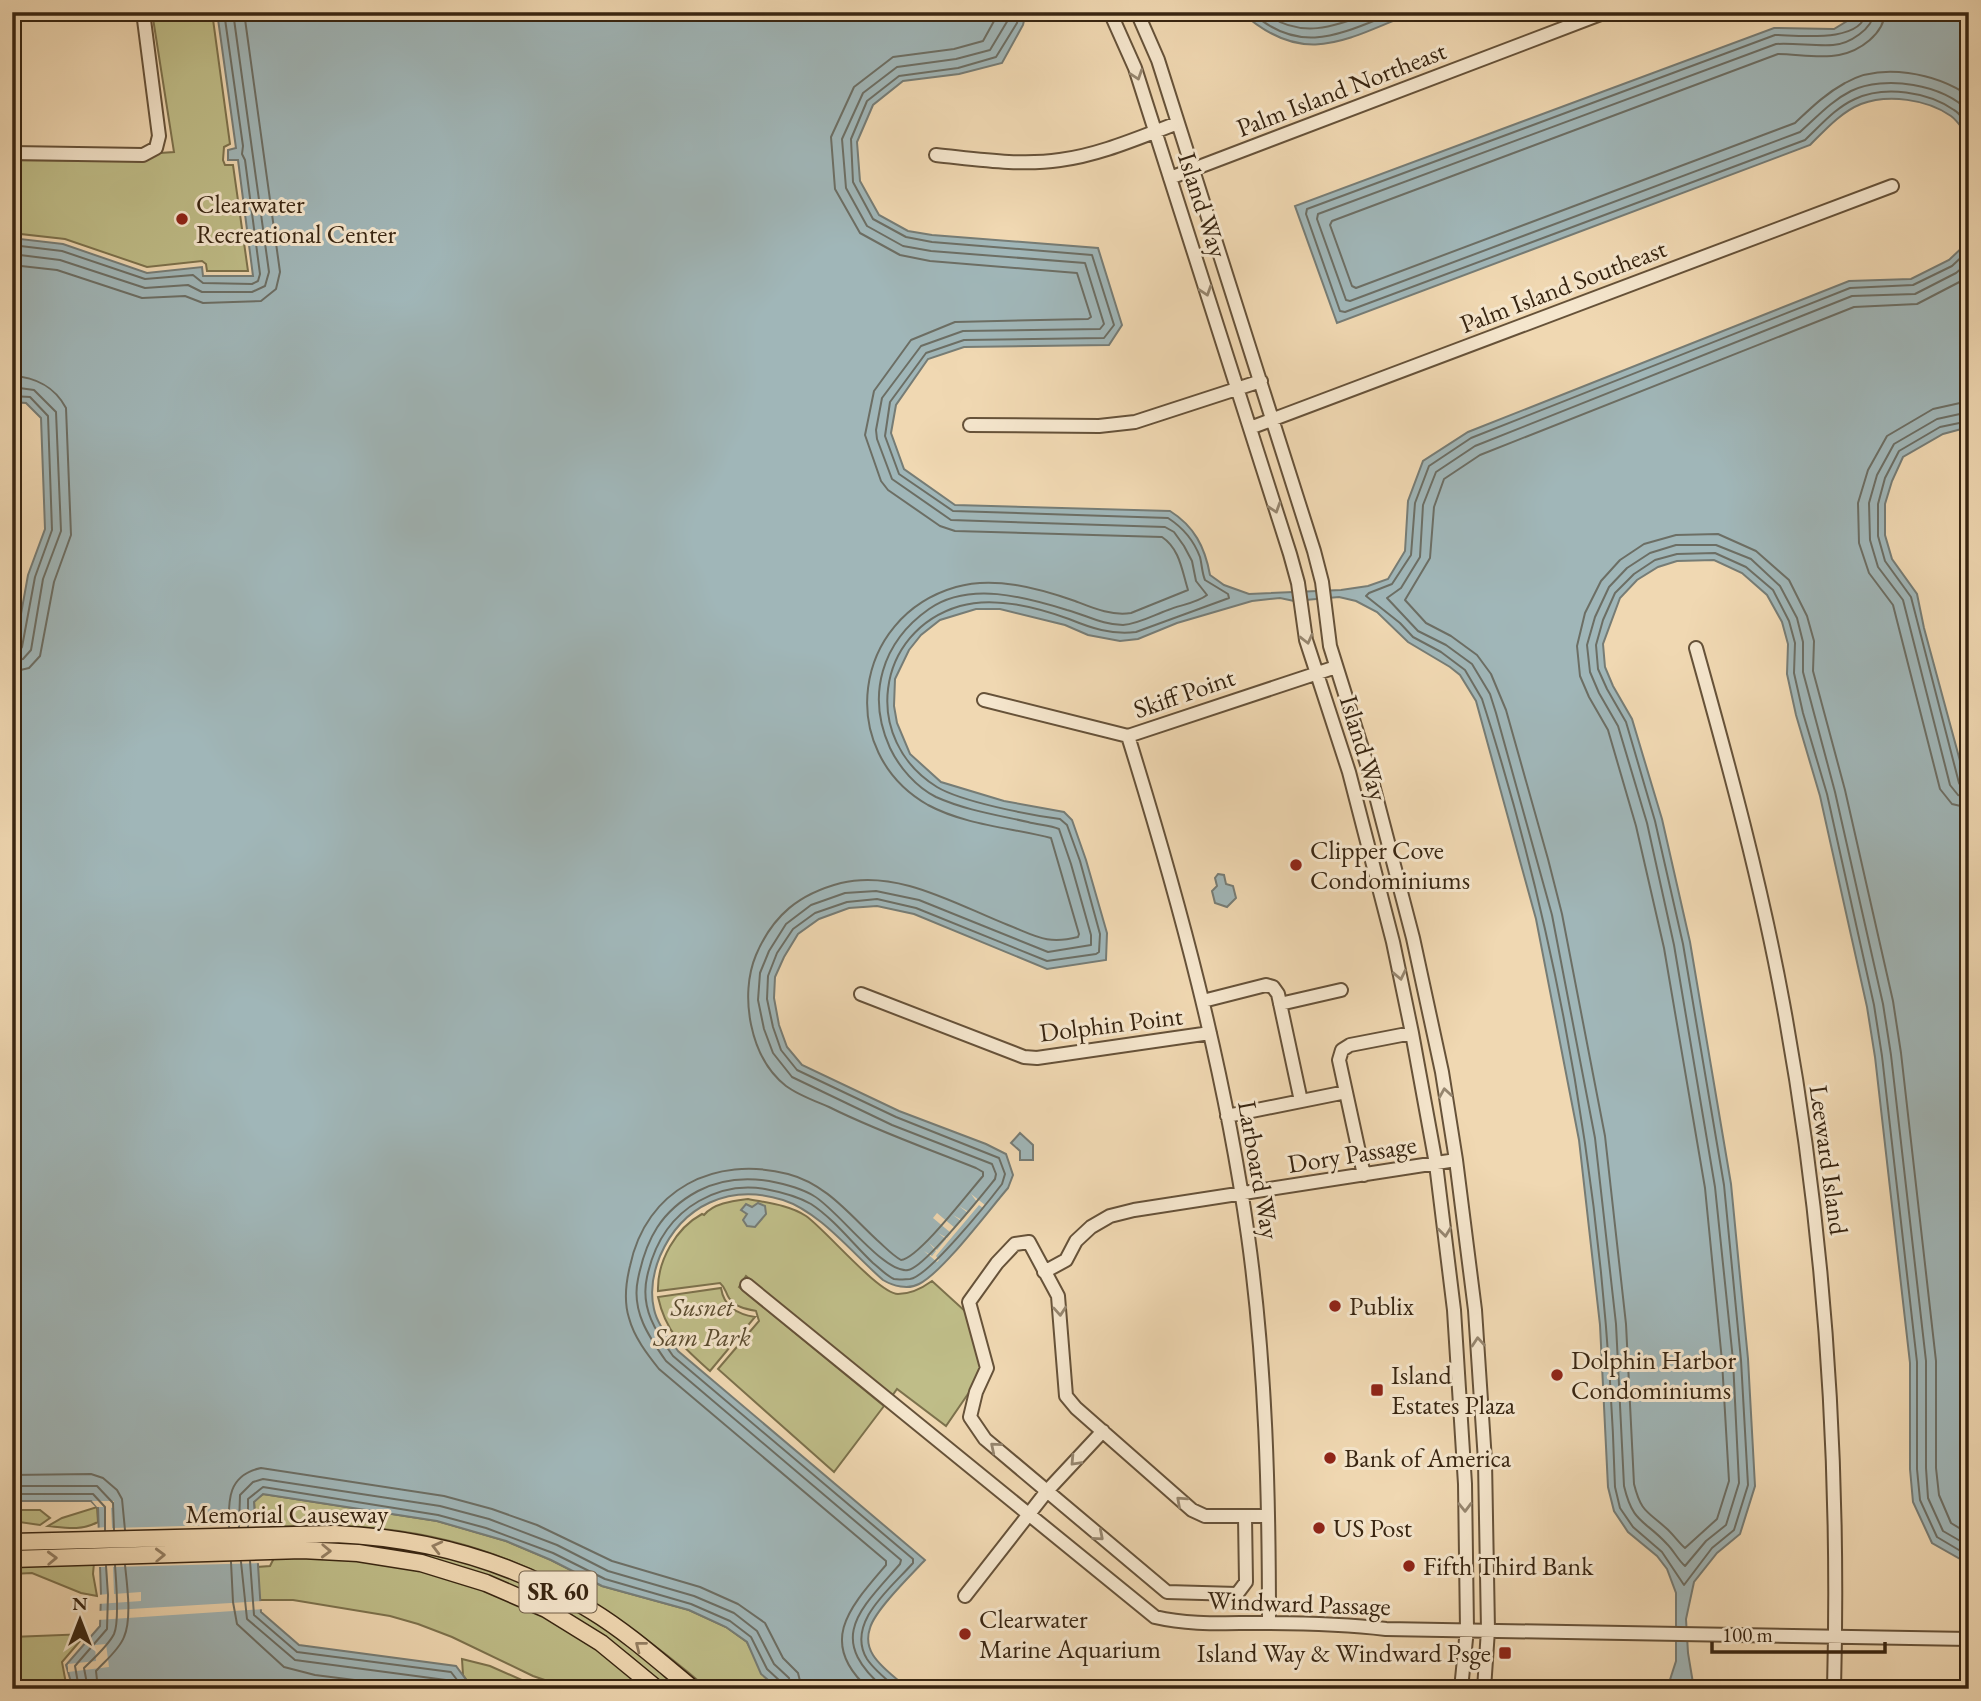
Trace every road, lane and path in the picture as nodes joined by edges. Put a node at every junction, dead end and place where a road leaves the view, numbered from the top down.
1 (143, 12) edge
2 (1110, 12) edge
3 (1137, 12) edge
4 (1606, 12) edge
5 (1178, 123) junction
6 (1155, 131) junction
7 (12, 153) edge
8 (936, 155) dead end
9 (1193, 169) junction
10 (1170, 177) junction
11 (1892, 186) dead end
12 (1261, 381) junction
13 (1237, 388) junction
14 (1273, 421) junction
15 (970, 425) dead end
16 (1250, 428) junction
17 (1696, 648) dead end
18 (1335, 667) junction
19 (1316, 673) junction
20 (984, 700) dead end
21 (1128, 736) junction
22 (1413, 938) junction
23 (1393, 942) junction
24 (1341, 990) dead end
25 (861, 994) dead end
26 (1203, 1001) junction
27 (1280, 1004) junction
28 (1210, 1033) junction
29 (1412, 1033) junction
30 (1346, 1092) junction
31 (1301, 1101) junction
32 (1227, 1116) junction
33 (1456, 1160) junction
34 (1436, 1164) junction
35 (1364, 1175) junction
36 (1240, 1193) junction
37 (1044, 1272) junction
38 (747, 1285) dead end
39 (1103, 1431) junction
40 (1047, 1491) junction
41 (1027, 1514) junction
42 (1268, 1516) junction
43 (1245, 1517) junction
44 (12, 1542) edge
45 (265, 1543) junction
46 (12, 1559) edge
47 (965, 1595) dead end
48 (1269, 1623) junction
49 (1466, 1629) junction
50 (1488, 1630) junction
51 (1836, 1636) junction
52 (1969, 1639) edge
53 (657, 1689) edge
54 (693, 1689) edge
55 (1461, 1689) edge
56 (1483, 1689) edge
57 (1834, 1689) edge

1 - 7 street
2 -> 6 street, Island Way
3 - 5 street, Island Way
4 - 9 street, Palm Island Northeast
5 - 6 street
5 - 9 street, Island Way
6 - 8 street
6 - 10 street, Island Way
9 - 10 street, Palm Island Northeast
9 - 12 street, Island Way
10 -> 13 street, Island Way
11 - 14 street, Palm Island Southeast
12 - 13 street
12 - 14 street, Island Way
13 - 15 street
13 - 16 street, Island Way
14 - 16 street, Palm Island Southeast
14 - 18 street, Island Way
16 -> 19 street, Island Way
17 - 51 street, Leeward Island
18 - 19 street, Skiff Point
18 - 22 street, Island Way
19 - 21 street, Skiff Point
19 - 23 street, Island Way
20 - 21 street, Skiff Point
21 - 26 street, Larboard Way
22 - 23 street
33 -> 22 street, Island Way
23 -> 29 street, Island Way
24 - 27 street
25 - 28 street, Dolphin Point
26 - 27 street
26 - 28 street, Larboard Way
27 - 31 street
28 - 32 street, Larboard Way
29 - 30 street
29 - 34 street, Island Way
30 - 31 street
30 - 35 street
31 - 32 street
32 - 36 street, Larboard Way
33 - 34 street, Dory Passage
50 -> 33 street, Island Way
34 - 35 street, Dory Passage
34 -> 49 street, Island Way
35 - 36 street, Dory Passage
36 - 37 street, Dory Passage
36 - 42 street, Larboard Way
37 -> 39 street
40 -> 37 street
38 - 41 street, Windward Passage
39 -> 40 street
43 -> 39 street
40 - 41 street
40 -> 43 street
41 - 47 street
41 - 48 street, Windward Passage
42 - 43 street
42 - 48 street, Larboard Way
44 - 45 main road, Memorial Causeway / SR 60
46 -> 45 main road, Memorial Causeway / SR 60
45 -> 53 main road, Memorial Causeway / SR 60
54 -> 45 main road, Memorial Causeway / SR 60
48 - 49 street, Windward Passage
49 - 50 street, Windward Passage
49 - 55 street, Island Way
50 - 51 street, Windward Passage
50 - 56 street, Island Way
51 - 52 street, Windward Passage
51 - 57 street, Leeward Island

